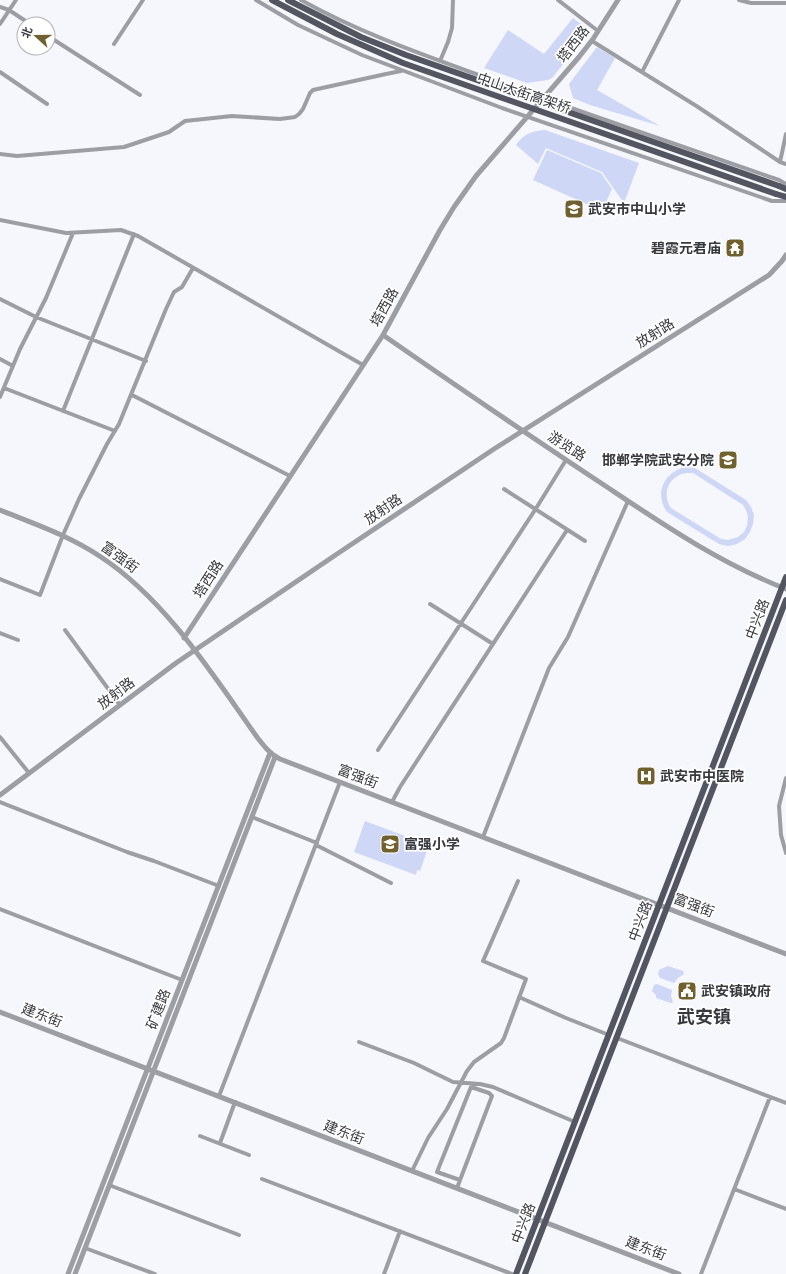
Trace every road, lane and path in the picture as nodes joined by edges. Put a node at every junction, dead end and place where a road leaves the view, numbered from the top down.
1 (16, 0) edge
2 (143, 0) edge
3 (256, 0) edge
4 (272, 0) edge
5 (288, 0) edge
6 (301, 0) edge
7 (453, 0) edge
8 (558, 0) edge
9 (618, 0) edge
10 (679, 0) edge
11 (740, 0) edge
12 (786, 3) edge
13 (0, 7) edge
14 (9, 10) junction
15 (18, 16) edge
16 (0, 24) edge
17 (598, 32) junction
18 (56, 41) edge
19 (592, 41) junction
20 (114, 44) dead end
21 (440, 61) junction
22 (403, 71) junction
23 (0, 72) edge
24 (642, 72) junction
25 (140, 95) dead end
26 (544, 98) junction
27 (47, 104) dead end
28 (528, 117) junction
29 (786, 134) edge
30 (0, 154) edge
31 (780, 162) junction
32 (786, 164) edge
33 (786, 184) edge
34 (786, 189) edge
35 (786, 197) edge
36 (786, 201) edge
37 (0, 220) edge
38 (73, 232) junction
39 (134, 234) junction
40 (786, 255) edge
41 (192, 268) junction
42 (0, 299) edge
43 (36, 317) junction
44 (383, 335) junction
45 (91, 339) junction
46 (0, 359) edge
47 (146, 361) junction
48 (363, 365) junction
49 (13, 366) junction
50 (4, 388) junction
51 (132, 395) junction
52 (0, 397) edge
53 (62, 411) junction
54 (115, 431) junction
55 (523, 431) junction
56 (566, 460) junction
57 (290, 476) junction
58 (504, 489) dead end
59 (628, 501) junction
60 (0, 510) edge
61 (536, 510) junction
62 (567, 530) junction
63 (63, 535) junction
64 (585, 541) dead end
65 (786, 577) edge
66 (0, 579) edge
67 (784, 588) edge
68 (786, 600) edge
69 (430, 604) dead end
70 (461, 624) junction
71 (65, 630) dead end
72 (0, 633) edge
73 (184, 638) junction
74 (18, 640) dead end
75 (493, 644) junction
76 (195, 650) junction
77 (120, 705) junction
78 (0, 737) edge
79 (378, 750) dead end
80 (270, 753) junction
81 (275, 756) junction
82 (29, 773) junction
83 (786, 778) edge
84 (340, 782) junction
85 (0, 795) edge
86 (0, 802) edge
87 (392, 802) junction
88 (252, 817) junction
89 (483, 837) junction
90 (316, 844) junction
91 (786, 853) edge
92 (518, 881) dead end
93 (391, 883) dead end
94 (219, 886) junction
95 (660, 905) junction
96 (0, 908) edge
97 (667, 908) junction
98 (786, 954) edge
99 (182, 980) junction
100 (519, 997) junction
101 (0, 1012) edge
102 (609, 1035) junction
103 (617, 1038) junction
104 (359, 1042) dead end
105 (148, 1069) junction
106 (154, 1071) junction
107 (461, 1083) junction
108 (219, 1096) junction
109 (770, 1097) junction
110 (235, 1102) junction
111 (786, 1103) edge
112 (575, 1122) junction
113 (200, 1136) dead end
114 (220, 1143) junction
115 (248, 1155) dead end
116 (412, 1171) junction
117 (262, 1179) dead end
118 (460, 1180) junction
119 (109, 1185) junction
120 (457, 1188) junction
121 (734, 1189) junction
122 (786, 1209) edge
123 (537, 1219) junction
124 (545, 1222) junction
125 (400, 1231) junction
126 (239, 1236) dead end
127 (85, 1248) junction
128 (68, 1274) edge
129 (75, 1274) edge
130 (155, 1274) edge
131 (384, 1274) edge
132 (512, 1274) edge
133 (516, 1274) edge
134 (525, 1274) edge
135 (679, 1274) edge
136 (701, 1274) edge

1 - 14 street
2 - 20 street
3 - 22 street
4 - 35 main road, 中山大街高架桥, bridge
5 - 34 main road, 中山大街高架桥, bridge
6 - 21 street
7 - 21 street
8 - 17 street
9 - 17 street, 塔西路
10 - 24 street
11 - 12 street
13 - 14 street
14 - 15 street
14 - 16 street
17 - 19 street, 塔西路
18 - 25 street
19 - 24 street
19 - 26 street, 塔西路
21 - 26 street
22 - 28 street
22 - 30 street
23 - 27 street
24 - 31 street
26 - 28 street, 塔西路
26 - 33 street
28 - 36 street
28 - 44 street, 塔西路
29 - 31 street
31 - 32 street
37 - 38 street
38 - 39 street
38 - 43 street
39 - 41 street
39 - 45 street
40 - 55 street, 放射路
41 - 47 street
41 - 48 street
42 - 43 street
43 - 45 street
43 - 49 street
44 - 48 street, 塔西路
44 - 55 street, 游览路
45 - 47 street
45 - 53 street
46 - 49 street
47 - 51 street
48 - 57 street, 塔西路
49 - 50 street
50 - 52 street
50 - 53 street
51 - 54 street
51 - 57 street
53 - 54 street
54 - 63 street
55 - 56 street, 游览路
55 - 76 street, 放射路
56 - 59 street, 游览路
56 - 61 street
57 - 73 street, 塔西路
58 - 61 street
59 - 67 street, 游览路
59 - 89 street
60 - 63 street, 富强街
61 - 62 street
61 - 70 street
62 - 64 street
62 - 75 street
63 - 66 street
63 - 73 street, 富强街
65 - 67 main road, 中兴路
67 - 95 main road, 中兴路
68 - 97 main road, 中兴路
69 - 70 street
70 - 75 street
70 - 79 street
71 - 77 street
72 - 74 street
73 - 76 street, 富强街
75 - 87 street
76 - 77 street, 放射路
76 - 80 street, 富强街
77 - 82 street, 放射路
78 - 82 street
80 - 81 street, 富强街
80 - 94 street, 矿建路
81 - 84 street, 富强街
81 - 88 street, 矿建路
82 - 85 street, 放射路
83 - 91 street
84 - 87 street, 富强街
84 - 90 street
86 - 94 street
87 - 89 street, 富强街
88 - 90 street
88 - 106 street, 矿建路
89 - 95 street, 富强街
90 - 93 street
90 - 108 street
92 - 100 street
94 - 99 street, 矿建路
95 - 97 street, 富强街
95 - 102 main road, 中兴路
96 - 99 street
97 - 98 street, 富强街
97 - 103 main road, 中兴路
99 - 105 street, 矿建路
100 - 102 street
100 - 107 street
101 - 105 street, 建东街
102 - 112 main road, 中兴路
103 - 109 street
103 - 124 main road, 中兴路
104 - 107 street
105 - 106 street, 建东街
105 - 128 street, 矿建路
106 - 108 street, 建东街
106 - 119 street, 矿建路
107 - 112 street
107 - 116 street
108 - 110 street, 建东街
109 - 111 street
109 - 121 street
110 - 114 street
110 - 116 street, 建东街
112 - 123 main road, 中兴路
113 - 114 street
114 - 115 street
116 - 120 street, 建东街
117 - 125 street
118 - 118 street
118 - 120 street
119 - 126 street
119 - 127 street, 矿建路
120 - 123 street, 建东街
121 - 122 street
121 - 136 street
123 - 124 street, 建东街
123 - 133 main road, 中兴路
124 - 134 main road, 中兴路
124 - 135 street, 建东街
125 - 131 street
125 - 132 street
127 - 129 street, 矿建路
127 - 130 street

